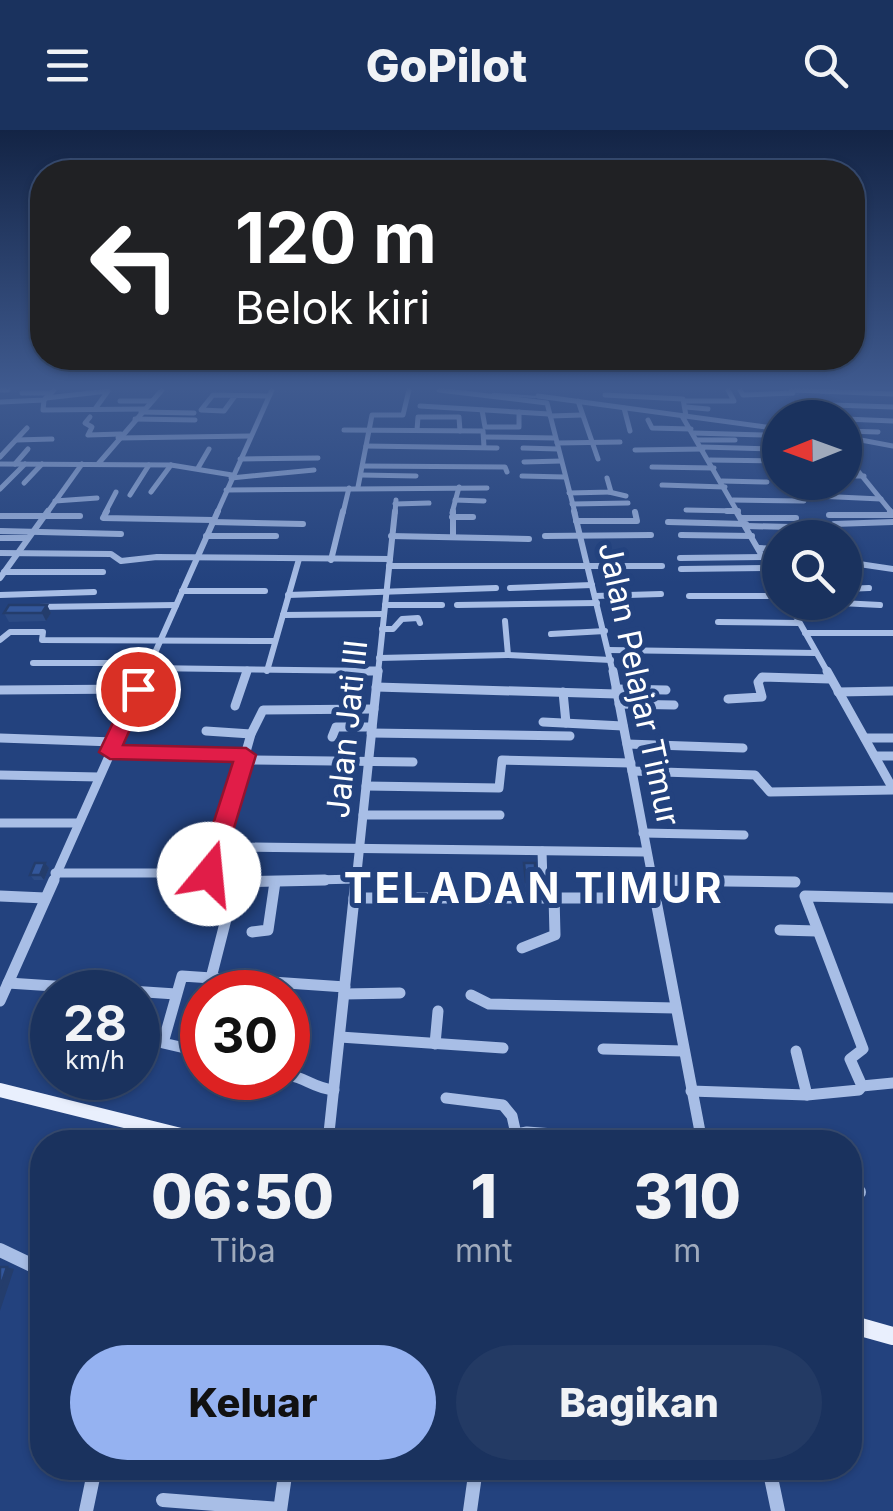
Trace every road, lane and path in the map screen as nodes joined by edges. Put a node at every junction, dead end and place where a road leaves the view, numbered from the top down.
1 (23, 454) edge
2 (106, 454) edge
3 (207, 454) edge
4 (242, 454) edge
5 (365, 454) edge
6 (559, 454) edge
7 (596, 454) edge
8 (706, 454) edge
9 (502, 457) dead end
10 (318, 458) dead end
11 (240, 459) junction
12 (598, 459) dead end
13 (0, 460) edge
14 (710, 460) junction
15 (561, 462) junction
16 (762, 462) edge
17 (14, 464) junction
18 (25, 464) junction
19 (42, 464) junction
20 (82, 464) junction
21 (98, 464) junction
22 (149, 465) junction
23 (171, 465) junction
24 (363, 466) junction
25 (198, 468) junction
26 (505, 468) junction
27 (652, 468) dead end
28 (314, 470) dead end
29 (669, 474) dead end
30 (361, 475) junction
31 (416, 476) dead end
32 (522, 476) dead end
33 (864, 476) edge
34 (232, 477) junction
35 (565, 477) junction
36 (720, 477) junction
37 (607, 478) dead end
38 (762, 482) edge
39 (24, 483) dead end
40 (662, 486) dead end
41 (459, 487) junction
42 (353, 488) junction
43 (487, 488) dead end
44 (0, 489) edge
45 (226, 490) junction
46 (116, 492) dead end
47 (152, 492) dead end
48 (609, 492) junction
49 (569, 493) junction
50 (130, 495) dead end
51 (97, 498) dead end
52 (862, 498) edge
53 (881, 499) junction
54 (55, 500) junction
55 (456, 500) junction
56 (627, 500) joint
57 (732, 500) junction
58 (484, 501) dead end
59 (804, 501) dead end
60 (429, 503) dead end
61 (572, 504) junction
62 (686, 510) dead end
63 (636, 512) dead end
64 (828, 514) dead end
65 (0, 516) edge
66 (43, 516) junction
67 (80, 516) dead end
68 (452, 516) junction
69 (473, 517) dead end
70 (893, 517) edge
71 (796, 518) dead end
72 (743, 520) junction
73 (212, 521) junction
74 (576, 521) junction
75 (762, 521) edge
76 (668, 522) dead end
77 (862, 522) edge
78 (303, 524) dead end
79 (0, 534) edge
80 (121, 534) dead end
81 (30, 535) junction
82 (580, 535) junction
83 (650, 535) dead end
84 (682, 535) dead end
85 (206, 536) junction
86 (276, 536) dead end
87 (392, 536) junction
88 (452, 536) junction
89 (545, 536) dead end
90 (752, 536) junction
91 (529, 538) dead end
92 (759, 548) junction
93 (762, 548) edge
94 (0, 553) edge
95 (18, 553) junction
96 (762, 553) edge
97 (197, 557) junction
98 (762, 557) edge
99 (680, 558) dead end
100 (298, 559) junction
101 (331, 560) junction
102 (389, 562) junction
103 (862, 564) edge
104 (588, 566) junction
105 (662, 566) dead end
106 (762, 567) edge
107 (681, 569) dead end
108 (893, 569) edge
109 (103, 572) dead end
110 (2, 575) edge
111 (592, 584) junction
112 (496, 588) dead end
113 (510, 588) dead end
114 (862, 588) edge
115 (869, 588) dead end
116 (265, 591) dead end
117 (94, 592) dead end
118 (182, 592) junction
119 (386, 592) junction
120 (0, 594) edge
121 (661, 594) dead end
122 (288, 595) junction
123 (689, 596) dead end
124 (762, 596) edge
125 (596, 599) junction
126 (457, 604) dead end
127 (862, 604) edge
128 (176, 605) junction
129 (442, 605) dead end
130 (880, 605) dead end
131 (32, 607) edge
132 (384, 610) junction
133 (283, 615) junction
134 (797, 620) edge
135 (505, 621) dead end
136 (718, 622) dead end
137 (420, 623) dead end
138 (799, 623) junction
139 (382, 630) junction
140 (604, 631) junction
141 (893, 633) edge
142 (551, 634) dead end
143 (806, 634) junction
144 (0, 640) edge
145 (161, 640) junction
146 (275, 641) junction
147 (816, 653) junction
148 (508, 655) junction
149 (610, 655) junction
150 (379, 658) junction
151 (33, 664) dead end
152 (149, 666) junction
153 (248, 670) junction
154 (267, 671) junction
155 (378, 671) junction
156 (830, 678) junction
157 (376, 688) junction
158 (138, 689) junction
159 (0, 690) edge
160 (666, 690) dead end
161 (562, 692) junction
162 (838, 692) junction
163 (893, 692) edge
164 (618, 696) junction
165 (728, 698) dead end
166 (674, 705) dead end
167 (235, 706) dead end
168 (374, 709) junction
169 (543, 722) dead end
170 (566, 723) junction
171 (624, 726) junction
172 (206, 730) dead end
173 (372, 730) junction
174 (251, 734) junction
175 (570, 736) dead end
176 (332, 737) dead end
177 (0, 738) edge
178 (864, 738) junction
179 (893, 738) edge
180 (627, 744) junction
181 (112, 747) junction
182 (742, 748) dead end
183 (875, 756) junction
184 (893, 756) edge
185 (245, 758) junction
186 (368, 762) junction
187 (413, 762) dead end
188 (632, 767) junction
189 (0, 775) edge
190 (98, 777) junction
191 (366, 786) junction
192 (893, 790) edge
193 (363, 814) junction
194 (500, 816) dead end
195 (0, 823) edge
196 (78, 824) junction
197 (642, 833) junction
198 (744, 835) dead end
199 (360, 848) junction
200 (542, 851) junction
201 (646, 852) junction
202 (55, 873) junction
203 (356, 879) junction
204 (651, 880) junction
205 (234, 882) junction
206 (275, 882) junction
207 (795, 882) dead end
208 (0, 896) edge
209 (549, 896) junction
210 (45, 898) junction
211 (354, 898) junction
212 (654, 898) junction
213 (893, 898) edge
214 (780, 930) dead end
215 (252, 932) dead end
216 (817, 932) junction
217 (522, 948) dead end
218 (213, 970) edge
219 (180, 982) edge
220 (8, 983) junction
221 (310, 987) edge
222 (344, 990) junction
223 (400, 993) dead end
224 (176, 994) junction
225 (472, 995) dead end
226 (0, 1001) edge
227 (676, 1008) junction
228 (438, 1011) dead end
229 (340, 1036) junction
230 (435, 1044) junction
231 (180, 1046) edge
232 (503, 1048) dead end
233 (603, 1049) dead end
234 (796, 1050) dead end
235 (684, 1051) junction
236 (893, 1083) edge
237 (310, 1085) edge
238 (862, 1086) junction
239 (0, 1090) edge
240 (334, 1090) junction
241 (691, 1090) junction
242 (807, 1095) junction
243 (446, 1098) dead end
244 (134, 1130) edge
245 (329, 1130) edge
246 (513, 1130) edge
247 (699, 1130) edge
248 (0, 1250) edge
249 (30, 1264) edge
250 (862, 1327) edge
251 (893, 1336) edge
252 (92, 1480) edge
253 (284, 1480) edge
254 (474, 1480) edge
255 (772, 1480) edge
256 (163, 1500) dead end
257 (280, 1510) edge
258 (86, 1511) edge
259 (470, 1511) edge
260 (778, 1511) edge

1 - 17 street
2 - 21 street
3 - 25 street
4 - 11 street
5 - 24 street
6 - 15 street, Jalan Pelajar Timur
7 - 12 street
8 - 14 street
9 - 26 street
10 - 11 street
11 - 34 street
13 - 17 street
14 - 16 street
14 - 36 street
15 - 26 street
15 - 35 street, Jalan Pelajar Timur
17 - 18 street
18 - 19 street
18 - 44 street
19 - 20 street
19 - 39 street
20 - 21 street
20 - 54 street
21 - 22 street
22 - 23 street
22 - 50 street
23 - 25 street
23 - 47 street
24 - 26 street
24 - 30 street
25 - 34 street
27 - 36 street
28 - 34 street
29 - 36 street
30 - 31 street
30 - 42 street
32 - 35 street
33 - 53 street
34 - 45 street
35 - 49 street, Jalan Pelajar Timur
36 - 38 street
36 - 40 street
36 - 57 street
37 - 48 street
41 - 42 street
41 - 43 street
41 - 55 street
42 - 45 street
42 - 101 street
45 - 73 street
46 - 73 street
48 - 49 street
48 - 56 street
49 - 61 street, Jalan Pelajar Timur
51 - 54 street
52 - 53 street
53 - 70 street
54 - 66 street
55 - 58 street
55 - 68 street
56 - 61 street
57 - 59 street
57 - 72 street
60 - 87 street, Jalan Jati III
61 - 74 street, Jalan Pelajar Timur
62 - 72 street
63 - 74 street
64 - 70 street
65 - 66 street
66 - 67 street
66 - 81 street
68 - 69 street
68 - 88 street
70 - 77 street
71 - 72 street
72 - 75 street
72 - 76 street
72 - 90 street
73 - 78 street
73 - 85 street
74 - 82 street, Jalan Pelajar Timur
79 - 81 street
80 - 81 street
81 - 95 street
82 - 83 street
82 - 89 street
82 - 104 street, Jalan Pelajar Timur
84 - 90 street
85 - 86 street
85 - 97 street
87 - 88 street
87 - 102 street, Jalan Jati III
88 - 91 street
90 - 92 street
92 - 93 street
92 - 96 street
94 - 95 street
95 - 97 street
95 - 110 street
97 - 100 street
97 - 118 street
98 - 99 street
100 - 101 street
100 - 122 street
101 - 102 street
102 - 104 street
102 - 119 street, Jalan Jati III
103 - 108 street
104 - 105 street
104 - 111 street, Jalan Pelajar Timur
106 - 107 street
109 - 110 street
111 - 113 street
111 - 125 street, Jalan Pelajar Timur
112 - 119 street
114 - 115 street
116 - 118 street
117 - 120 street
118 - 128 street
119 - 122 street
119 - 132 street, Jalan Jati III
121 - 125 street
122 - 133 street
123 - 124 street
125 - 126 street
125 - 140 street, Jalan Pelajar Timur
127 - 130 street
128 - 131 street
128 - 145 street
129 - 132 street
132 - 133 street
132 - 139 street, Jalan Jati III
133 - 146 street
134 - 138 street
135 - 148 street
136 - 138 street
137 - 139 street
138 - 143 street
139 - 150 street, Jalan Jati III
140 - 142 street
140 - 149 street, Jalan Pelajar Timur
141 - 143 street
143 - 147 street
144 - 145 street
145 - 146 street
145 - 152 street
146 - 154 street
147 - 149 street
147 - 156 street
148 - 149 street
148 - 150 street
149 - 164 street, Jalan Pelajar Timur
150 - 155 street, Jalan Jati III
151 - 152 street
152 - 153 street
152 - 158 street
153 - 154 street
153 - 167 street
154 - 155 street
155 - 157 street, Jalan Jati III
156 - 162 street
156 - 165 street
157 - 161 street
157 - 168 street, Jalan Jati III
158 - 159 street
158 - 181 street
160 - 164 street
161 - 164 street
161 - 170 street
162 - 163 street
162 - 178 street
164 - 166 street
164 - 171 street, Jalan Pelajar Timur
168 - 173 street, Jalan Jati III
168 - 174 street
169 - 170 street
170 - 171 street
171 - 180 street, Jalan Pelajar Timur
172 - 174 street
173 - 175 street
173 - 176 street
173 - 186 street, Jalan Jati III
174 - 185 street
177 - 181 street
178 - 179 street
178 - 183 street
180 - 182 street
180 - 188 street, Jalan Pelajar Timur
181 - 185 street
181 - 190 street
183 - 184 street
183 - 192 street
185 - 186 street
185 - 202 street
186 - 187 street
186 - 191 street, Jalan Jati III
188 - 191 street
188 - 192 street
188 - 197 street, Jalan Pelajar Timur
189 - 190 street
190 - 196 street
191 - 193 street, Jalan Jati III
193 - 194 street
193 - 199 street, Jalan Jati III
195 - 196 street
196 - 202 street
197 - 198 street
197 - 201 street, Jalan Pelajar Timur
199 - 200 street
199 - 203 street, Jalan Jati III
199 - 205 street
200 - 201 street
200 - 209 street
201 - 204 street, Jalan Pelajar Timur
202 - 210 street
203 - 206 street
203 - 211 street, Jalan Jati III
204 - 207 street
204 - 212 street, Jalan Pelajar Timur
205 - 206 street
205 - 218 street
206 - 215 street
208 - 210 street
209 - 211 street
209 - 212 street
209 - 217 street
210 - 220 street
211 - 222 street, Jalan Jati III
212 - 227 street, Jalan Pelajar Timur
213 - 216 street
214 - 216 street
216 - 238 street
219 - 224 street
220 - 224 street
220 - 226 street
221 - 222 street
222 - 223 street
222 - 229 street, Jalan Jati III
224 - 231 street
225 - 227 street
227 - 235 street, Jalan Pelajar Timur
228 - 230 street
229 - 230 street
229 - 240 street, Jalan Jati III
230 - 232 street
233 - 235 street
234 - 242 street
235 - 241 street, Jalan Pelajar Timur
236 - 238 street
237 - 240 street
238 - 242 street
239 - 244 main road
240 - 245 street, Jalan Jati III
241 - 242 street
241 - 247 street, Jalan Pelajar Timur
243 - 246 street
248 - 249 street
250 - 251 main road
252 - 258 street
253 - 257 street
254 - 259 street
255 - 260 street
256 - 257 street

